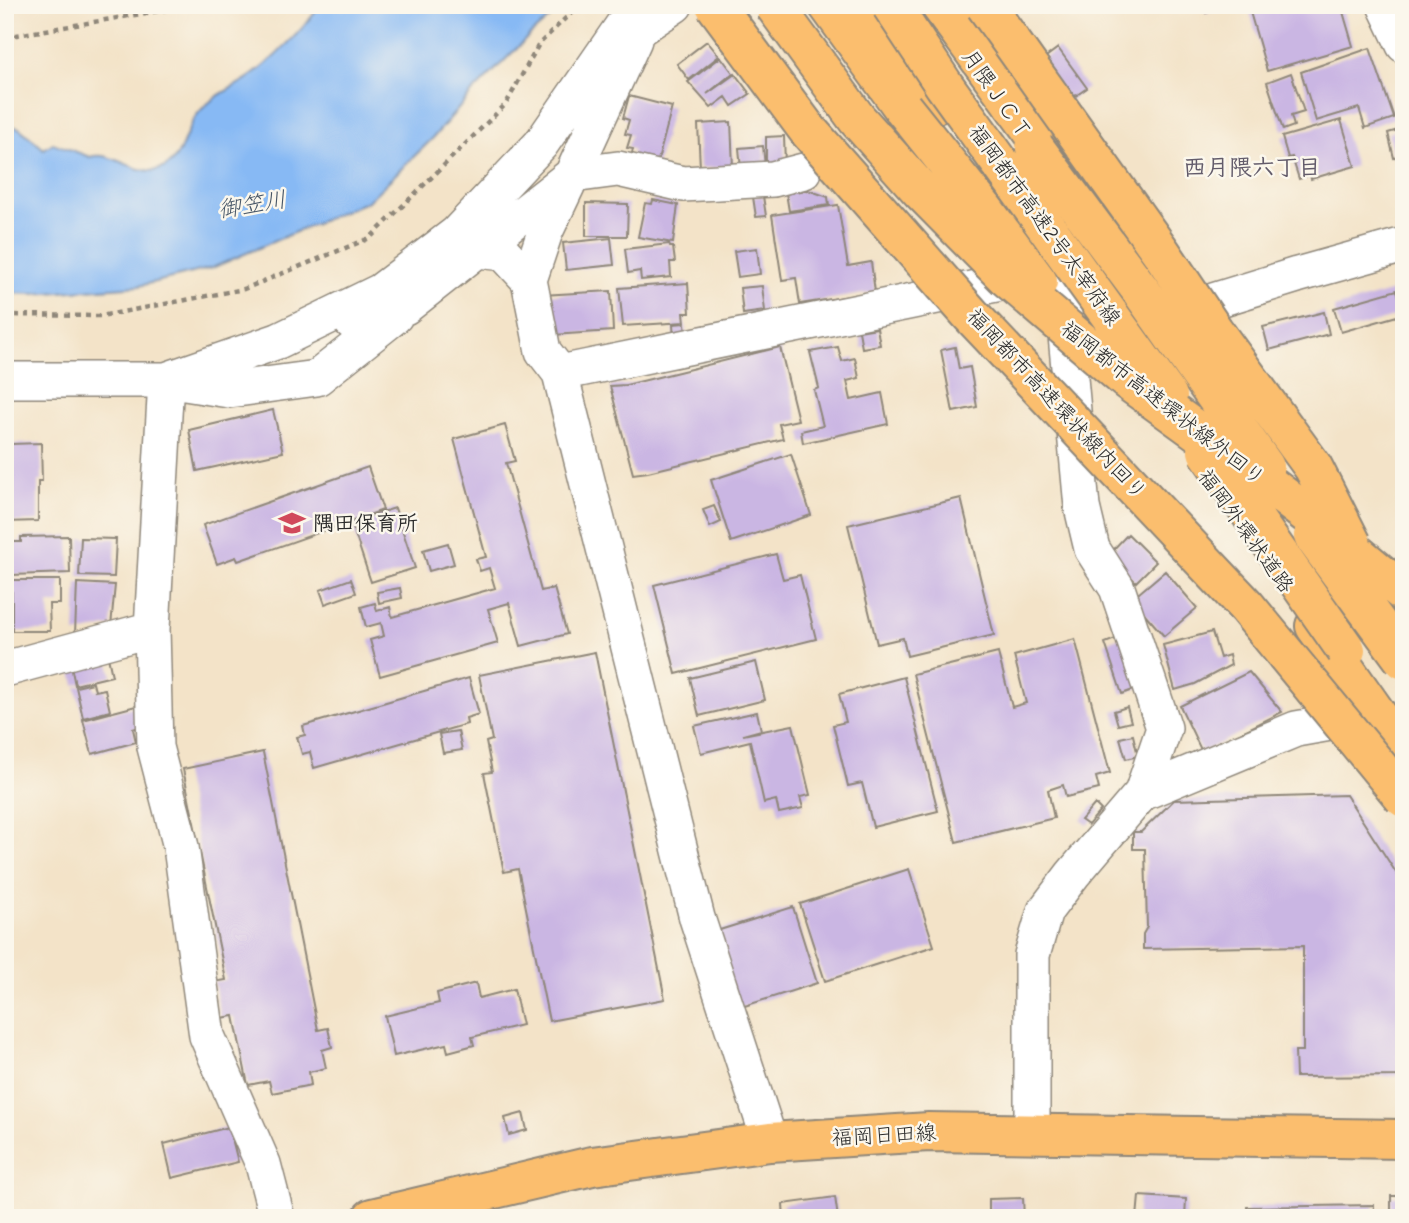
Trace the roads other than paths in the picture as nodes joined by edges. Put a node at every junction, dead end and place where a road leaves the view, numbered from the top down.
1 (675, 5) edge
2 (715, 5) edge
3 (774, 5) edge
4 (828, 5) edge
5 (864, 5) edge
6 (891, 5) edge
7 (938, 5) edge
8 (985, 5) edge
9 (1004, 5) edge
10 (1385, 5) edge
11 (638, 17) edge
12 (1404, 45) edge
13 (804, 171) dead end
14 (572, 176) junction
15 (1404, 245) edge
16 (478, 250) junction
17 (1060, 271) junction
18 (529, 280) junction
19 (405, 307) junction
20 (1168, 315) junction
21 (1214, 331) junction
22 (278, 341) junction
23 (560, 373) junction
24 (5, 380) edge
25 (166, 380) junction
26 (1209, 454) junction
27 (1404, 593) edge
28 (1404, 618) edge
29 (152, 629) junction
30 (1404, 647) edge
31 (1404, 660) edge
32 (5, 669) edge
33 (1391, 722) edge
34 (1404, 753) edge
35 (1142, 793) junction
36 (1404, 798) edge
37 (1032, 1132) junction
38 (1404, 1139) edge
39 (770, 1142) junction
40 (277, 1218) edge
41 (372, 1218) edge

1 - 11 street
2 - 36 main road, 福岡都市高速環状線内回り, bridge
3 - 27 main road, 福岡都市高速環状線外回り, bridge
4 - 26 main road, bridge
5 - 17 main road, 福岡外環状道路
6 - 26 main road, 福岡都市高速2号太宰府線, bridge
7 - 20 main road
7 - 31 main road, 月隈ＪＣＴ, bridge
8 - 21 main road, bridge
9 - 20 street
9 - 21 main road, bridge
10 - 12 street
11 - 14 street
11 - 22 street
13 - 14 street
14 - 16 street
14 - 18 street
15 - 20 street
16 - 18 street
16 - 19 street
17 - 20 street
17 - 23 street
17 - 33 main road, 福岡外環状道路
17 - 35 street
18 - 23 street
19 - 22 street
19 - 25 street
20 - 30 main road
21 - 28 main road, bridge
22 - 25 street
23 - 39 street
24 - 25 street
25 - 29 street
26 - 33 main road, 福岡都市高速2号太宰府線, bridge
29 - 32 street
29 - 40 street
33 - 34 main road, 福岡外環状道路
33 - 35 street
35 - 37 street
37 - 38 main road, 福岡日田線
37 - 39 main road, 福岡日田線
39 - 41 main road, 福岡日田線

